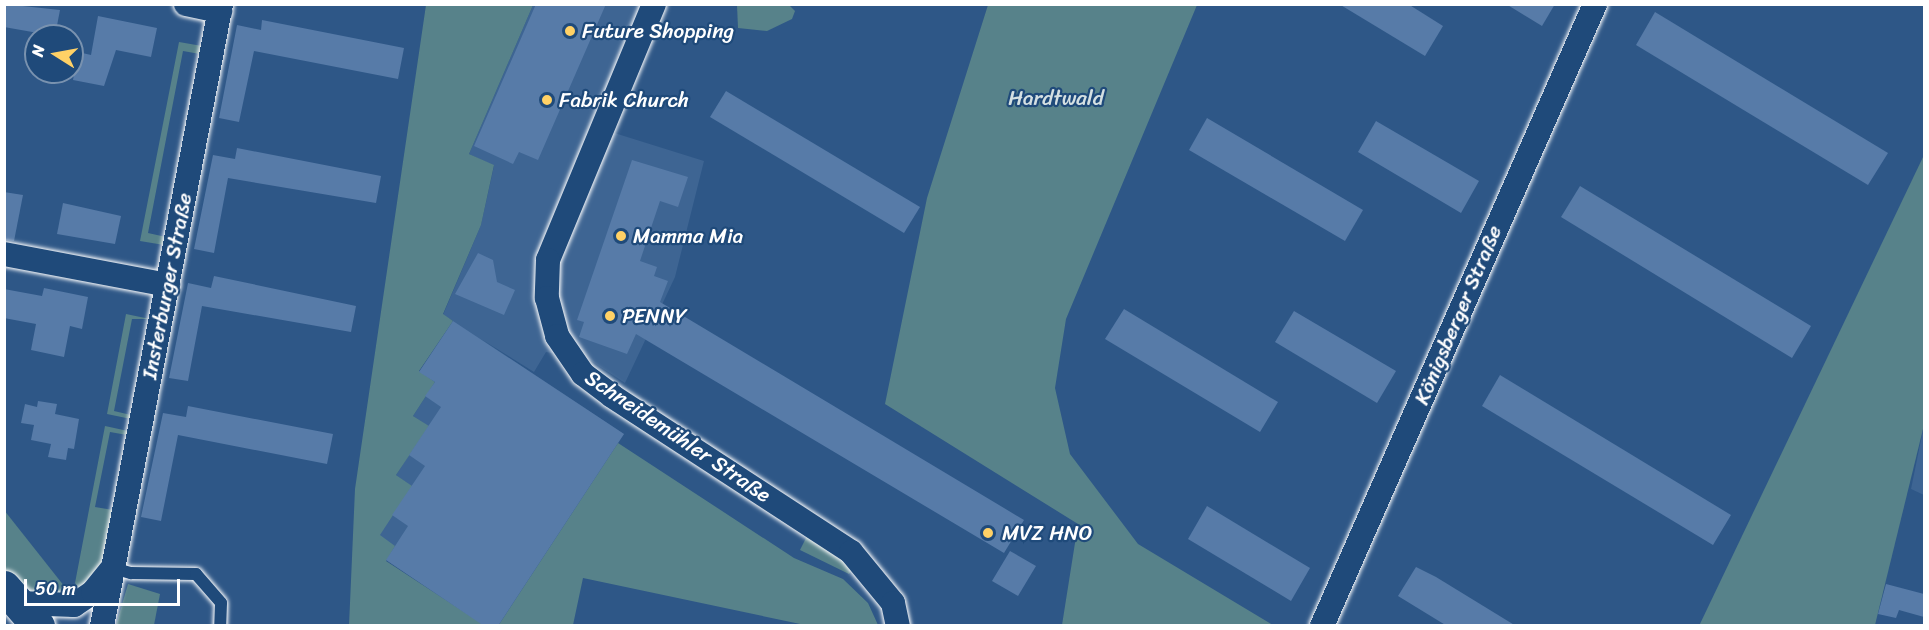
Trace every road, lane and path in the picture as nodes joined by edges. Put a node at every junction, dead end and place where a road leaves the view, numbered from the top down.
1 (186, 4) edge
2 (654, 4) edge
3 (1595, 4) edge
4 (221, 8) edge
5 (4, 254) edge
6 (168, 285) junction
7 (113, 568) junction
8 (21, 605) edge
9 (102, 626) edge
10 (220, 626) edge
11 (898, 626) edge
12 (1322, 626) edge

1 - 4 street
2 - 11 street, Schneidemühler Straße
3 - 12 street, Königsberger Straße
4 - 6 street, Insterburger Straße
5 - 6 street
6 - 7 street, Insterburger Straße
7 - 8 street, Insterburger Straße
7 - 9 street, Insterburger Straße
7 - 10 lane

